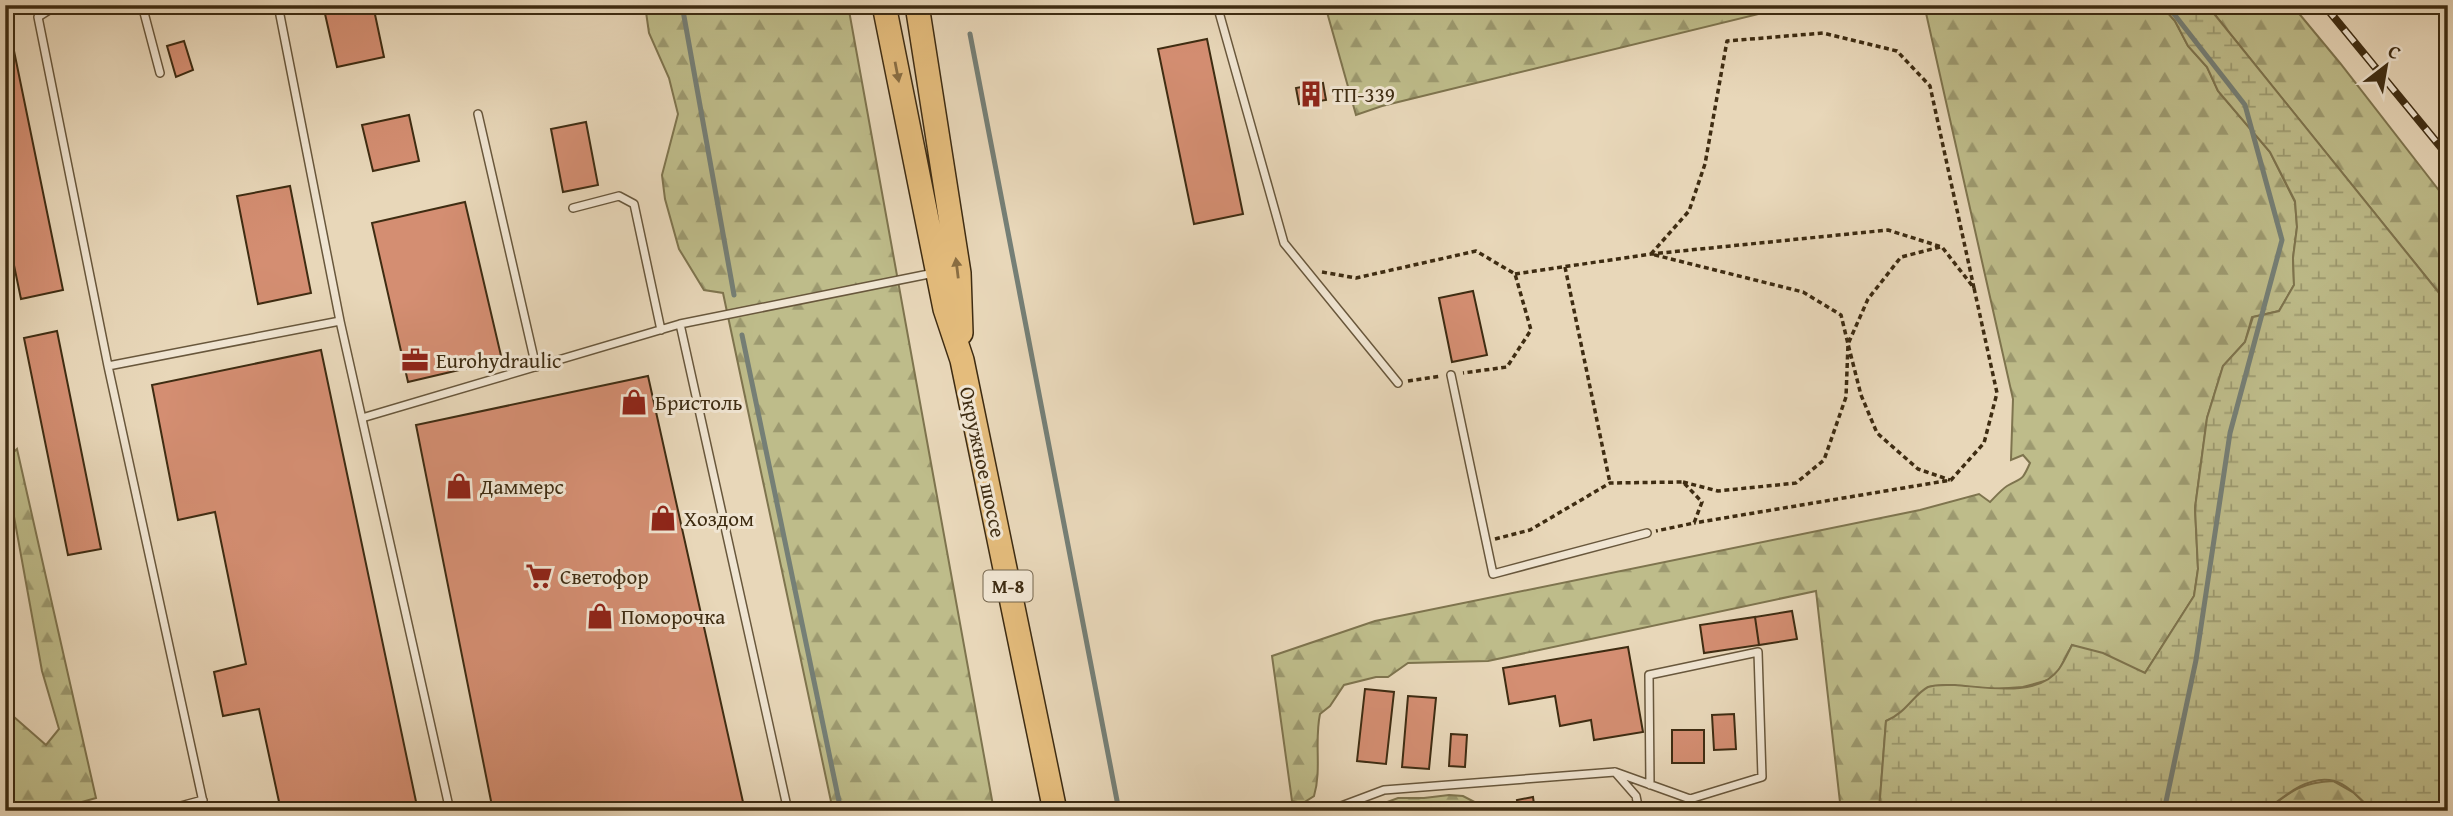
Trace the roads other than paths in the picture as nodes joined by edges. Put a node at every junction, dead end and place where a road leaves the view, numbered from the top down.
1 (57, 5) edge
2 (142, 5) edge
3 (278, 5) edge
4 (884, 5) edge
5 (967, 5) edge
6 (1217, 5) edge
7 (917, 8) edge
8 (160, 74) dead end
9 (478, 114) dead end
10 (573, 208) dead end
11 (938, 273) junction
12 (340, 321) junction
13 (680, 324) junction
14 (661, 330) junction
15 (962, 360) junction
16 (108, 366) junction
17 (536, 367) junction
18 (1451, 375) road end
19 (1398, 383) road end
20 (362, 418) junction
21 (1647, 533) road end
22 (1615, 772) junction
23 (1650, 785) junction
24 (203, 800) junction
25 (162, 811) edge
26 (205, 811) edge
27 (450, 811) edge
28 (788, 811) edge
29 (1055, 811) edge
30 (1328, 811) edge
31 (1639, 811) edge

1 - 16 lane
2 - 8 lane
3 - 12 lane
4 -> 11 main road, Окружное шоссе / М-8
5 - 7 lane
6 - 19 lane
15 -> 7 main road, Окружное шоссе / М-8
9 - 17 lane
10 - 14 lane
11 - 13 lane
11 - 15 main road, Окружное шоссе / М-8
12 - 16 lane
12 - 20 lane
13 - 14 lane
13 - 28 lane
14 - 17 lane
15 - 29 main road, Окружное шоссе / М-8
16 - 24 lane
17 - 20 lane
18 - 21 lane
20 - 27 lane
22 - 23 lane
22 - 30 lane
22 - 31 lane
23 - 23 lane
24 - 25 lane
24 - 26 lane

